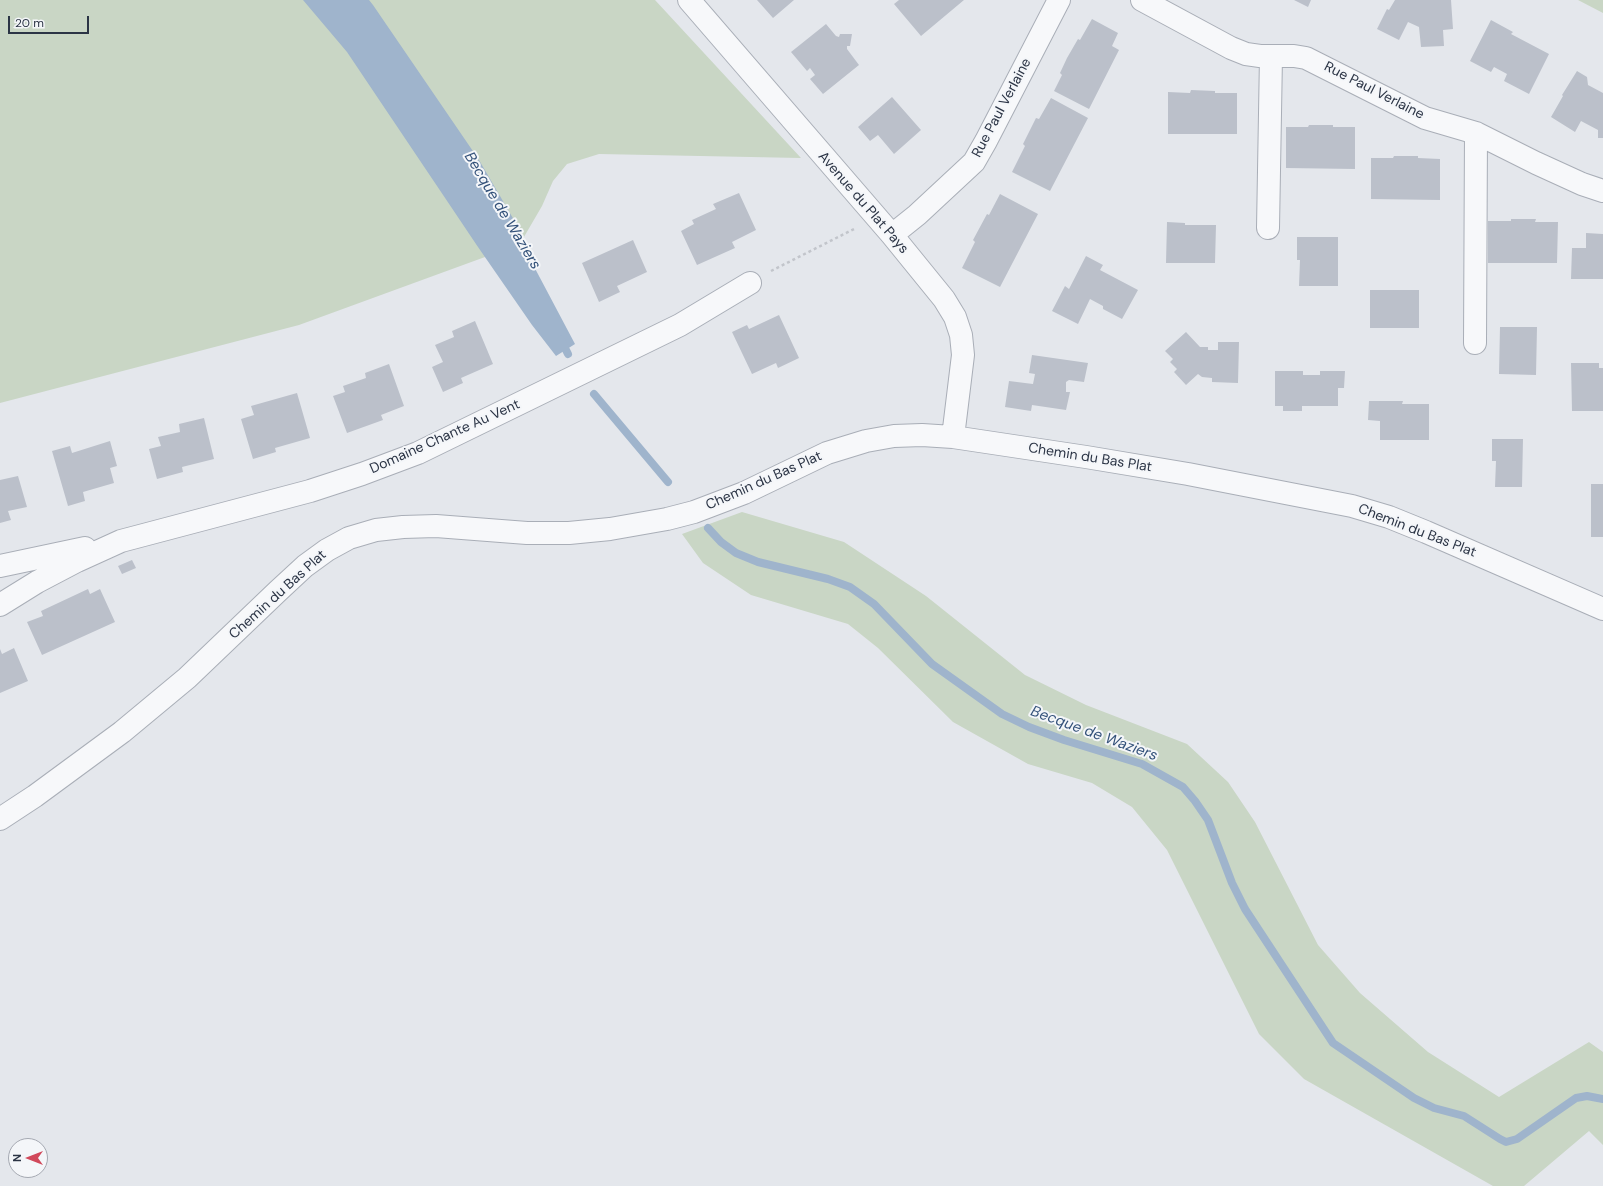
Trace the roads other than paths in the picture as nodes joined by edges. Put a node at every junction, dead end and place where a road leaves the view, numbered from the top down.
1 (689, 0) edge
2 (1059, 0) edge
3 (1142, 0) edge
4 (1271, 56) junction
5 (1476, 133) junction
6 (1603, 191) edge
7 (1268, 228) dead end
8 (892, 236) junction
9 (750, 283) road end
10 (1475, 343) dead end
11 (953, 437) junction
12 (121, 541) junction
13 (0, 566) edge
14 (0, 605) edge
15 (1603, 609) edge
16 (0, 819) edge

1 - 8 street, Avenue du Plat Pays
2 - 8 street, Rue Paul Verlaine
3 - 4 street, Rue Paul Verlaine
4 - 5 street, Rue Paul Verlaine
4 - 7 street
5 - 6 street, Rue Paul Verlaine
5 - 10 street
8 - 11 street, Avenue du Plat Pays
9 - 12 street, Domaine Chante Au Vent
11 - 15 street, Chemin du Bas Plat
11 - 16 street, Chemin du Bas Plat
12 - 13 street, Domaine Chante Au Vent
12 - 14 street, Domaine Chante Au Vent

